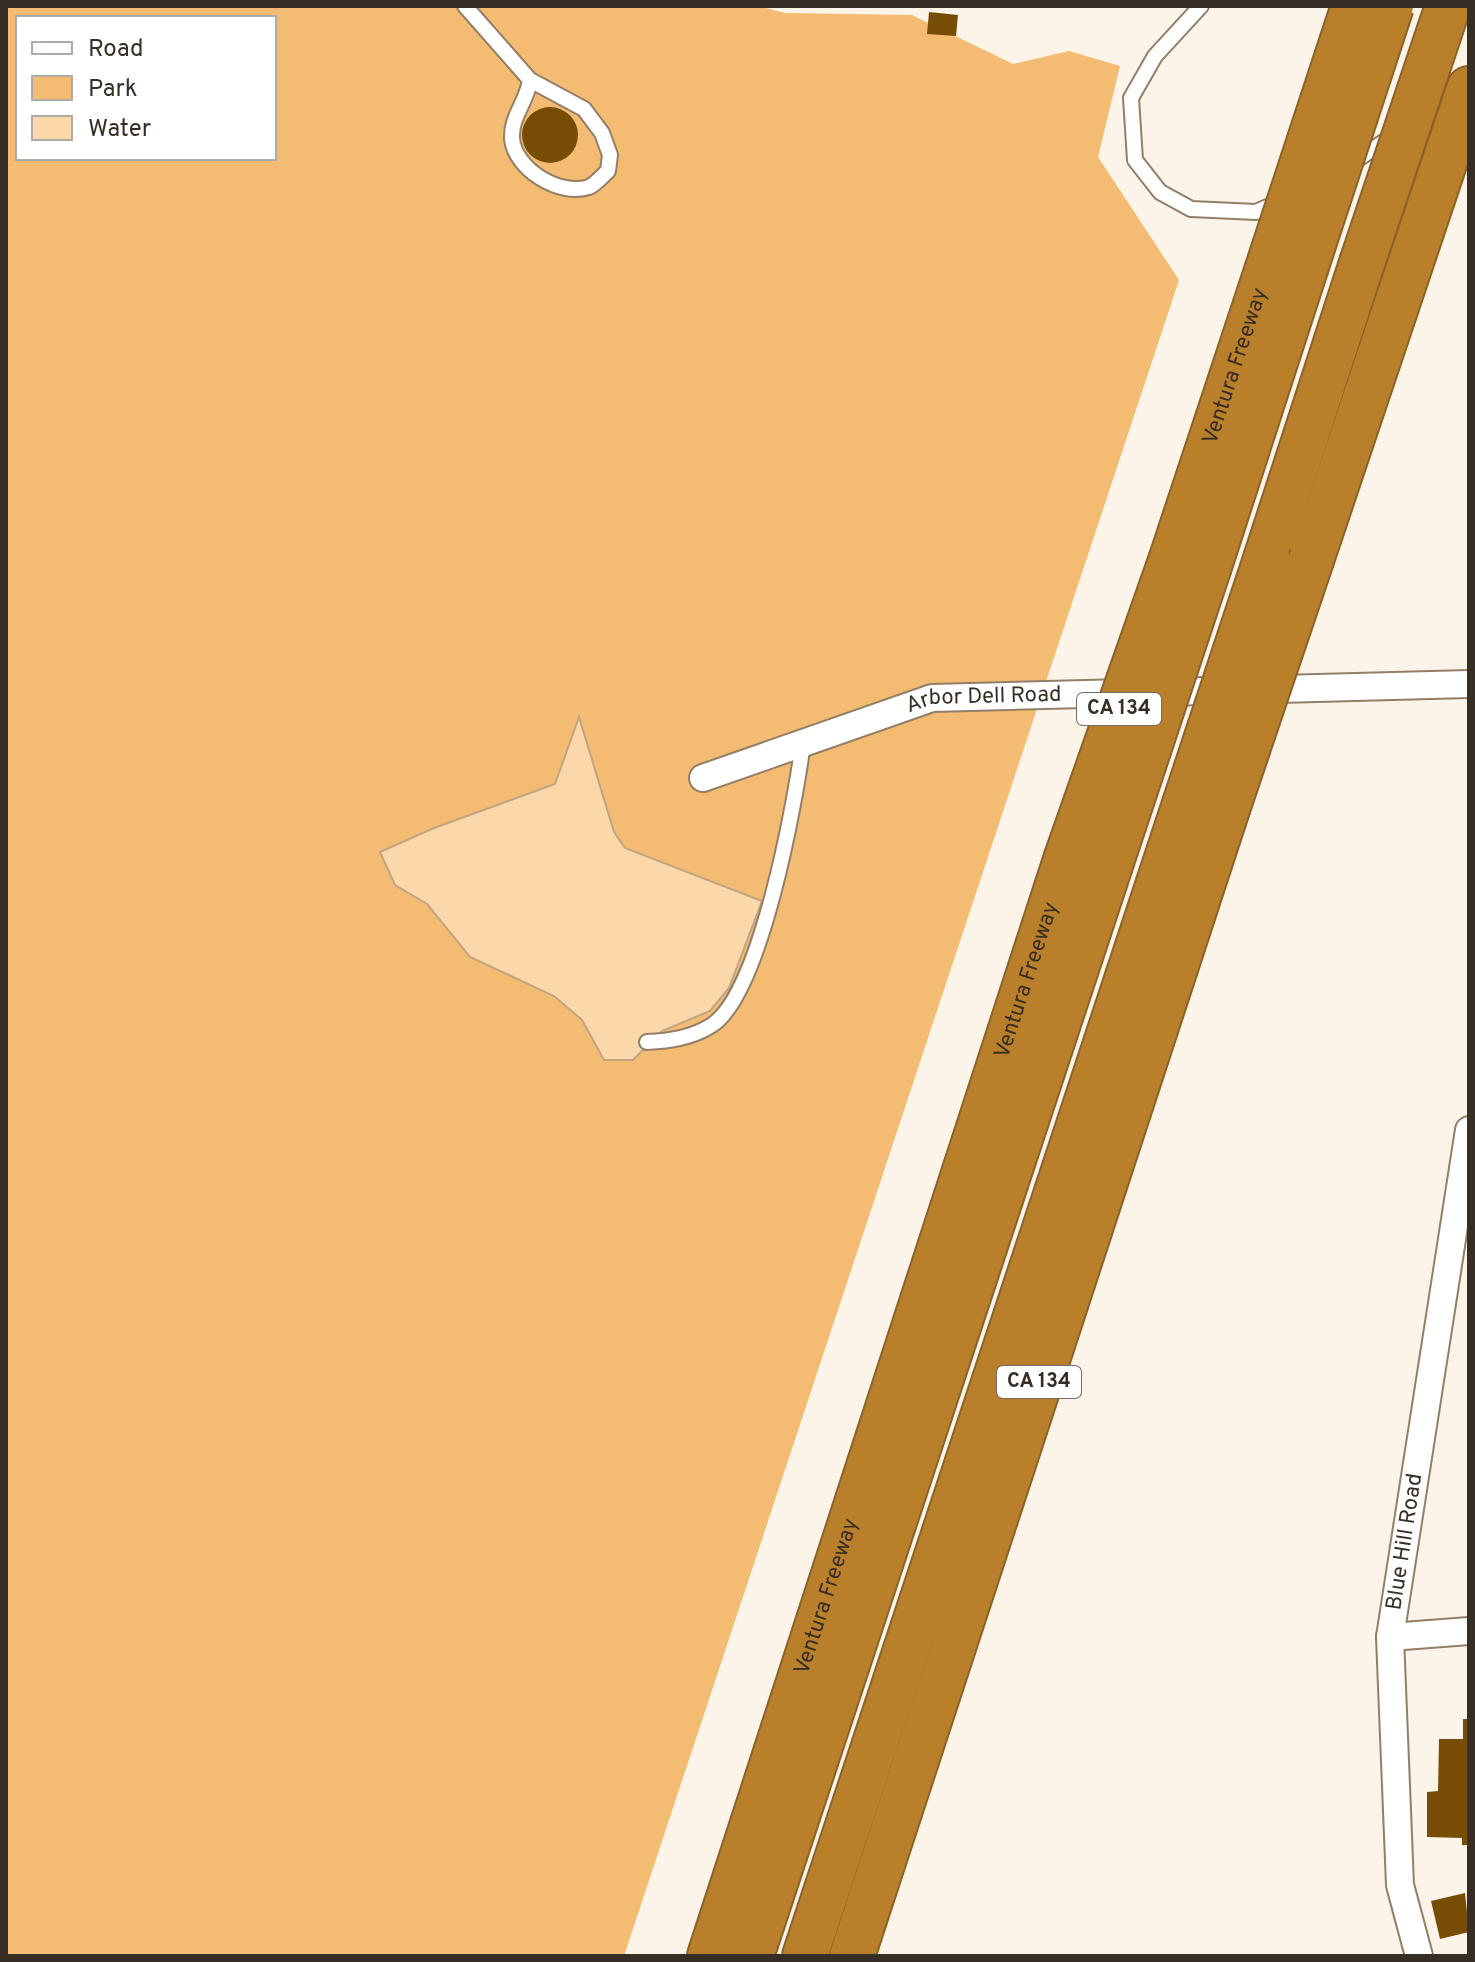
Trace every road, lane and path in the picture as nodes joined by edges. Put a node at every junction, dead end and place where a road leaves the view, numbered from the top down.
1 (465, 6) edge
2 (1201, 6) edge
3 (1354, 6) edge
4 (1391, 6) edge
5 (1448, 6) edge
6 (530, 80) junction
7 (1469, 80) edge
8 (1459, 92) edge
9 (1430, 111) dead end
10 (1286, 270) junction
11 (1190, 562) junction
12 (1469, 684) edge
13 (803, 743) junction
14 (703, 778) dead end
15 (1206, 806) junction
16 (647, 1042) dead end
17 (1469, 1130) edge
18 (1469, 1631) edge
19 (1390, 1637) junction
20 (710, 1956) edge
21 (751, 1956) edge
22 (805, 1956) edge
23 (852, 1956) edge
24 (1419, 1956) edge

1 - 6 lane
2 - 9 lane
3 - 10 highway, Ventura Freeway / CA 134, bridge
4 - 10 highway, bridge
5 - 15 highway, bridge
6 - 6 lane
7 - 8 lane
8 - 15 highway, CA 134, bridge
10 - 11 highway, Ventura Freeway / CA 134
11 - 20 highway, Ventura Freeway / CA 134, bridge
11 - 21 highway, bridge
12 - 13 street, Arbor Dell Road
13 - 14 street, Arbor Dell Road
13 - 16 lane
15 - 22 highway
15 - 23 highway, CA 134
17 - 19 street, Blue Hill Road
18 - 19 street
19 - 24 street, Blue Hill Road

